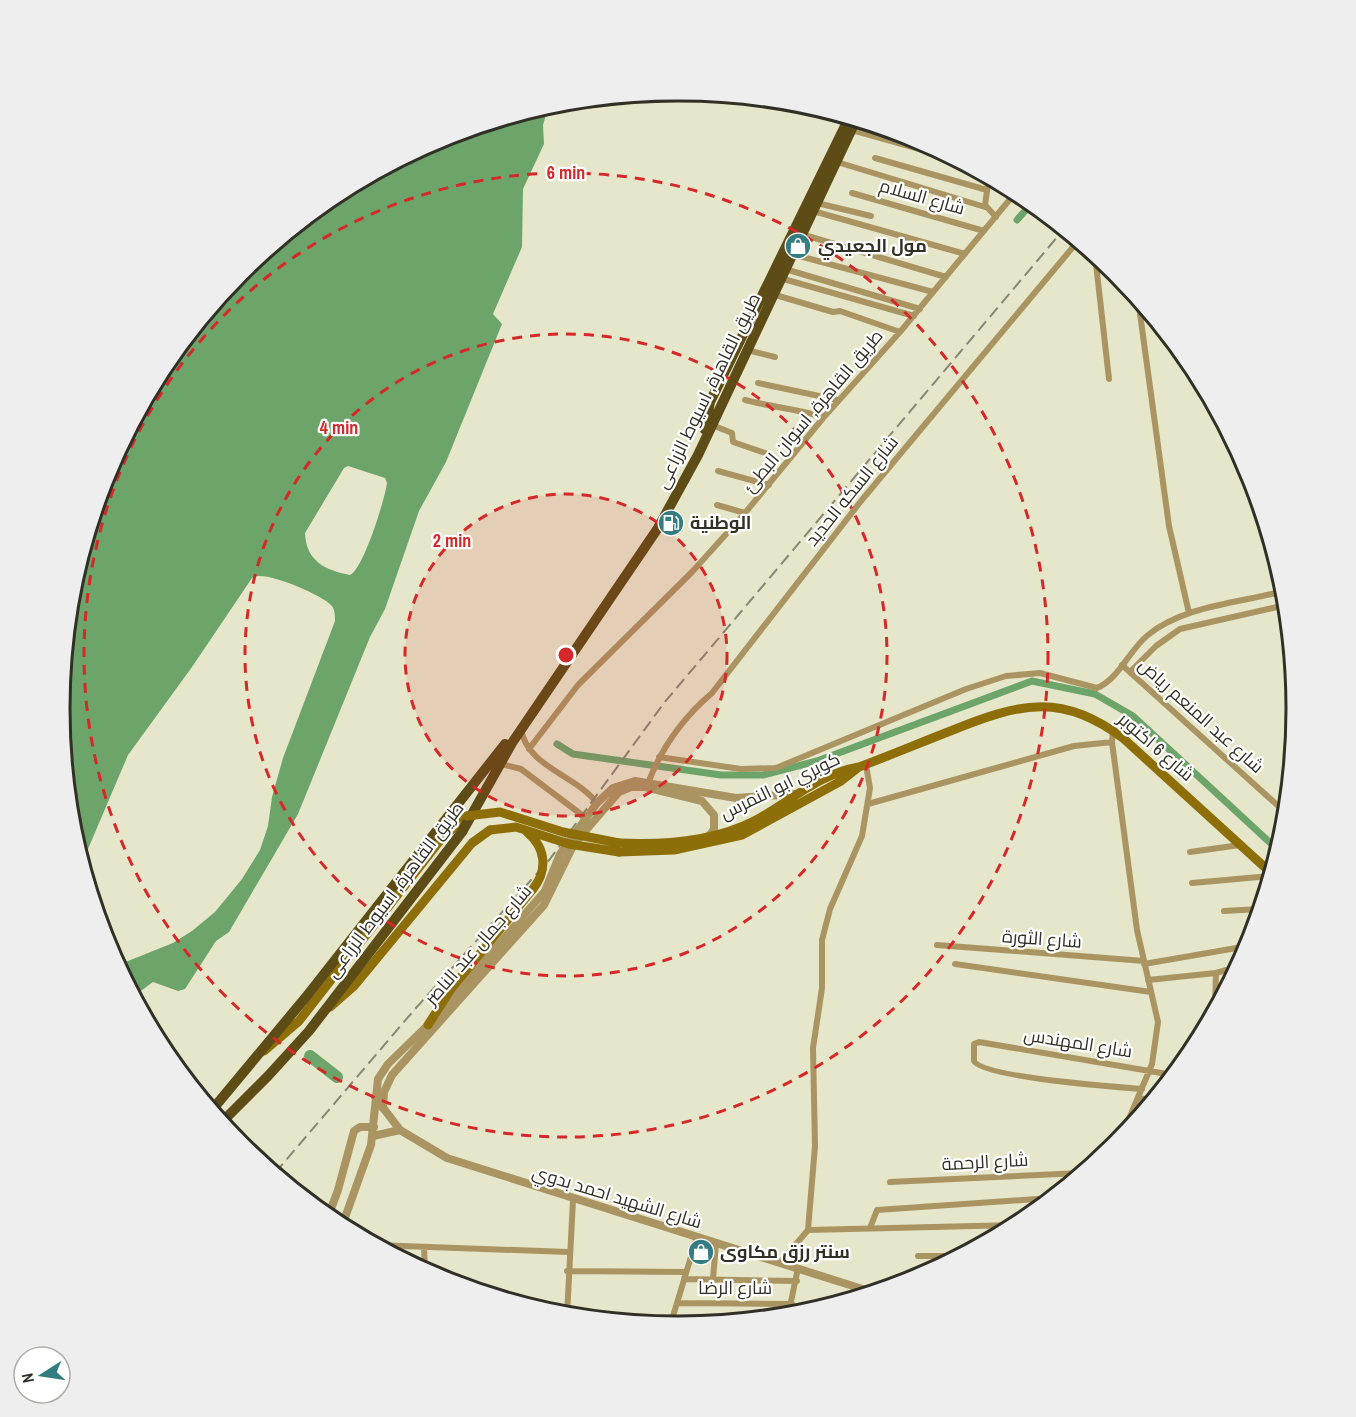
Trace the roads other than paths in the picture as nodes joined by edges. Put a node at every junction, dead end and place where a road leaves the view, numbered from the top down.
1 (846, 125) edge
2 (853, 127) edge
3 (875, 158) dead end
4 (837, 162) junction
5 (988, 186) edge
6 (987, 190) junction
7 (852, 193) dead end
8 (1010, 200) edge
9 (815, 207) junction
10 (985, 207) junction
11 (871, 216) dead end
12 (996, 217) junction
13 (984, 231) junction
14 (801, 234) junction
15 (1073, 247) edge
16 (792, 254) junction
17 (965, 254) junction
18 (1097, 268) edge
19 (782, 274) junction
20 (946, 277) junction
21 (933, 292) junction
22 (772, 294) junction
23 (920, 309) junction
24 (1140, 314) edge
25 (914, 316) junction
26 (900, 332) junction
27 (746, 350) junction
28 (776, 357) dead end
29 (1109, 379) dead end
30 (758, 383) dead end
31 (745, 400) dead end
32 (838, 400) junction
33 (824, 417) junction
34 (712, 425) junction
35 (768, 454) dead end
36 (718, 471) dead end
37 (769, 485) junction
38 (717, 505) dead end
39 (746, 513) junction
40 (1274, 593) edge
41 (1277, 607) edge
42 (1189, 613) junction
43 (1122, 665) junction
44 (1130, 672) junction
45 (521, 728) junction
46 (1113, 736) junction
47 (529, 749) junction
48 (657, 760) junction
49 (501, 764) junction
50 (863, 766) junction
51 (650, 778) junction
52 (795, 794) junction
53 (597, 803) junction
54 (868, 804) junction
55 (1277, 805) edge
56 (586, 818) junction
57 (523, 829) junction
58 (709, 836) junction
59 (1240, 845) junction
60 (619, 847) junction
61 (1190, 852) dead end
62 (1264, 868) edge
63 (1262, 875) edge
64 (1191, 883) dead end
65 (1251, 910) edge
66 (1224, 911) dead end
67 (937, 945) dead end
68 (1236, 948) edge
69 (1144, 962) junction
70 (955, 964) dead end
71 (1226, 971) edge
72 (1216, 973) junction
73 (1148, 980) junction
74 (1215, 991) edge
75 (1151, 992) junction
76 (323, 1012) junction
77 (428, 1025) junction
78 (260, 1054) junction
79 (1149, 1070) junction
80 (1164, 1073) edge
81 (1142, 1089) junction
82 (375, 1096) junction
83 (1138, 1098) junction
84 (1143, 1099) edge
85 (217, 1104) edge
86 (383, 1110) junction
87 (1132, 1112) edge
88 (228, 1116) edge
89 (374, 1127) junction
90 (400, 1131) junction
91 (373, 1136) junction
92 (1068, 1174) edge
93 (890, 1182) dead end
94 (338, 1190) junction
95 (354, 1195) junction
96 (1036, 1199) edge
97 (573, 1200) junction
98 (331, 1208) edge
99 (345, 1217) edge
100 (998, 1225) edge
101 (870, 1228) junction
102 (808, 1230) junction
103 (697, 1237) junction
104 (716, 1243) junction
105 (395, 1246) edge
106 (424, 1247) junction
107 (568, 1252) junction
108 (939, 1256) edge
109 (918, 1257) dead end
110 (425, 1260) edge
111 (780, 1263) junction
112 (798, 1269) junction
113 (567, 1271) junction
114 (685, 1275) junction
115 (713, 1279) junction
116 (796, 1281) junction
117 (859, 1288) edge
118 (677, 1303) junction
119 (792, 1304) joint
120 (567, 1305) edge
121 (673, 1316) edge

1 - 78 highway, طريق القاهرة, اسيوط الزراعى
2 - 4 highway, طريق القاهرة, اسيوط الزراعى
3 - 6 street
4 - 9 highway, طريق القاهرة, اسيوط الزراعى
4 - 10 street
5 - 6 street
6 - 10 street
7 - 13 street, شارع السلام
8 - 12 street, طريق القاهرة, اسوان البطئ
9 - 11 street
9 - 14 highway, طريق القاهرة, اسيوط الزراعى
9 - 17 street
10 - 12 street
12 - 13 street, طريق القاهرة, اسوان البطئ
13 - 17 street, طريق القاهرة, اسوان البطئ
14 - 16 highway, طريق القاهرة, اسيوط الزراعى
14 - 20 street
15 - 48 street, شارع السكه الحديد
16 - 19 highway, طريق القاهرة, اسيوط الزراعى
16 - 21 street
17 - 20 street, طريق القاهرة, اسوان البطئ
18 - 29 street
19 - 22 highway, طريق القاهرة, اسيوط الزراعى
19 - 23 street
19 - 25 street
20 - 21 street, طريق القاهرة, اسوان البطئ
21 - 23 street, طريق القاهرة, اسوان البطئ
22 - 26 street
22 - 27 highway, طريق القاهرة, اسيوط الزراعى
23 - 25 street, طريق القاهرة, اسوان البطئ
24 - 42 street
25 - 26 street, طريق القاهرة, اسوان البطئ
26 - 32 street, طريق القاهرة, اسوان البطئ
27 - 28 street
27 - 34 highway, طريق القاهرة, اسيوط الزراعى
30 - 32 street
31 - 33 street
32 - 33 street, طريق القاهرة, اسوان البطئ
33 - 37 street, طريق القاهرة, اسوان البطئ
34 - 35 street
34 - 45 highway, طريق القاهرة, اسيوط الزراعى
36 - 37 street
37 - 39 street, طريق القاهرة, اسوان البطئ
38 - 39 street
39 - 47 street, طريق القاهرة, اسوان البطئ
40 - 42 street
41 - 44 street
42 - 43 street
43 - 44 street, شارع عبد المنعم رياض
43 - 48 street
44 - 55 street, شارع عبد المنعم رياض
45 - 47 street
45 - 49 highway, طريق القاهرة, اسيوط الزراعى
46 - 50 main road, شارع 6 اكتوبر
46 - 54 street
46 - 59 main road, شارع 6 اكتوبر
46 - 69 street
47 - 53 street
48 - 51 street, شارع السكه الحديد
49 - 56 street
49 - 76 highway, طريق القاهرة, اسيوط الزراعى
50 - 52 main road, كوبري ابو النمرس
50 - 54 street
50 - 60 main road, كوبري ابو النمرس
51 - 52 street, شارع جمال عبد الناصر
51 - 53 street, شارع جمال عبد الناصر
52 - 58 main road, كوبري ابو النمرس
53 - 56 street, شارع جمال عبد الناصر
54 - 102 street
56 - 77 street, شارع جمال عبد الناصر
57 - 60 main road, كوبري ابو النمرس, bridge
57 - 76 main road, كوبري ابو النمرس, bridge
57 - 77 main road, bridge
58 - 60 main road, كوبري ابو النمرس
58 - 86 street, شارع جمال عبد الناصر
59 - 61 street
59 - 62 main road, شارع 6 اكتوبر
60 - 78 main road, كوبري ابو النمرس, bridge
63 - 64 street
65 - 66 street
67 - 69 street, شارع الثورة
68 - 69 street, شارع الثورة
69 - 73 street
70 - 75 street
71 - 72 street
72 - 73 street
72 - 74 street
73 - 75 street
75 - 79 street
76 - 88 highway, طريق القاهرة, اسيوط الزراعى
77 - 82 street, شارع جمال عبد الناصر
78 - 85 highway, طريق القاهرة, اسيوط الزراعى
79 - 80 street, شارع المهندس
79 - 81 street
79 - 81 street, شارع المهندس
81 - 83 street
82 - 86 street, شارع الشهيد احمد بدوي
82 - 89 street, شارع جمال عبد الناصر
83 - 84 street
83 - 87 street
86 - 90 street, شارع الشهيد احمد بدوي
89 - 91 street, شارع جمال عبد الناصر
89 - 94 street
90 - 91 street
90 - 97 street, شارع الشهيد احمد بدوي
91 - 95 street, شارع جمال عبد الناصر
92 - 93 street, شارع الرحمة
94 - 95 street
94 - 98 street
95 - 99 street, شارع جمال عبد الناصر
96 - 101 street
97 - 103 street, شارع الشهيد احمد بدوي
97 - 107 street
100 - 101 street
101 - 102 street
102 - 111 street
103 - 104 street, شارع الشهيد احمد بدوي
103 - 114 street
104 - 111 street, شارع الشهيد احمد بدوي
104 - 115 street
105 - 106 street
106 - 107 street
106 - 110 street
107 - 113 street
108 - 109 street
111 - 112 street, شارع الشهيد احمد بدوي
112 - 116 street
112 - 117 street, شارع الشهيد احمد بدوي
113 - 114 street
113 - 120 street
114 - 115 street
114 - 118 street
115 - 116 street
116 - 119 street
118 - 119 street, شارع الرضا
118 - 121 street

